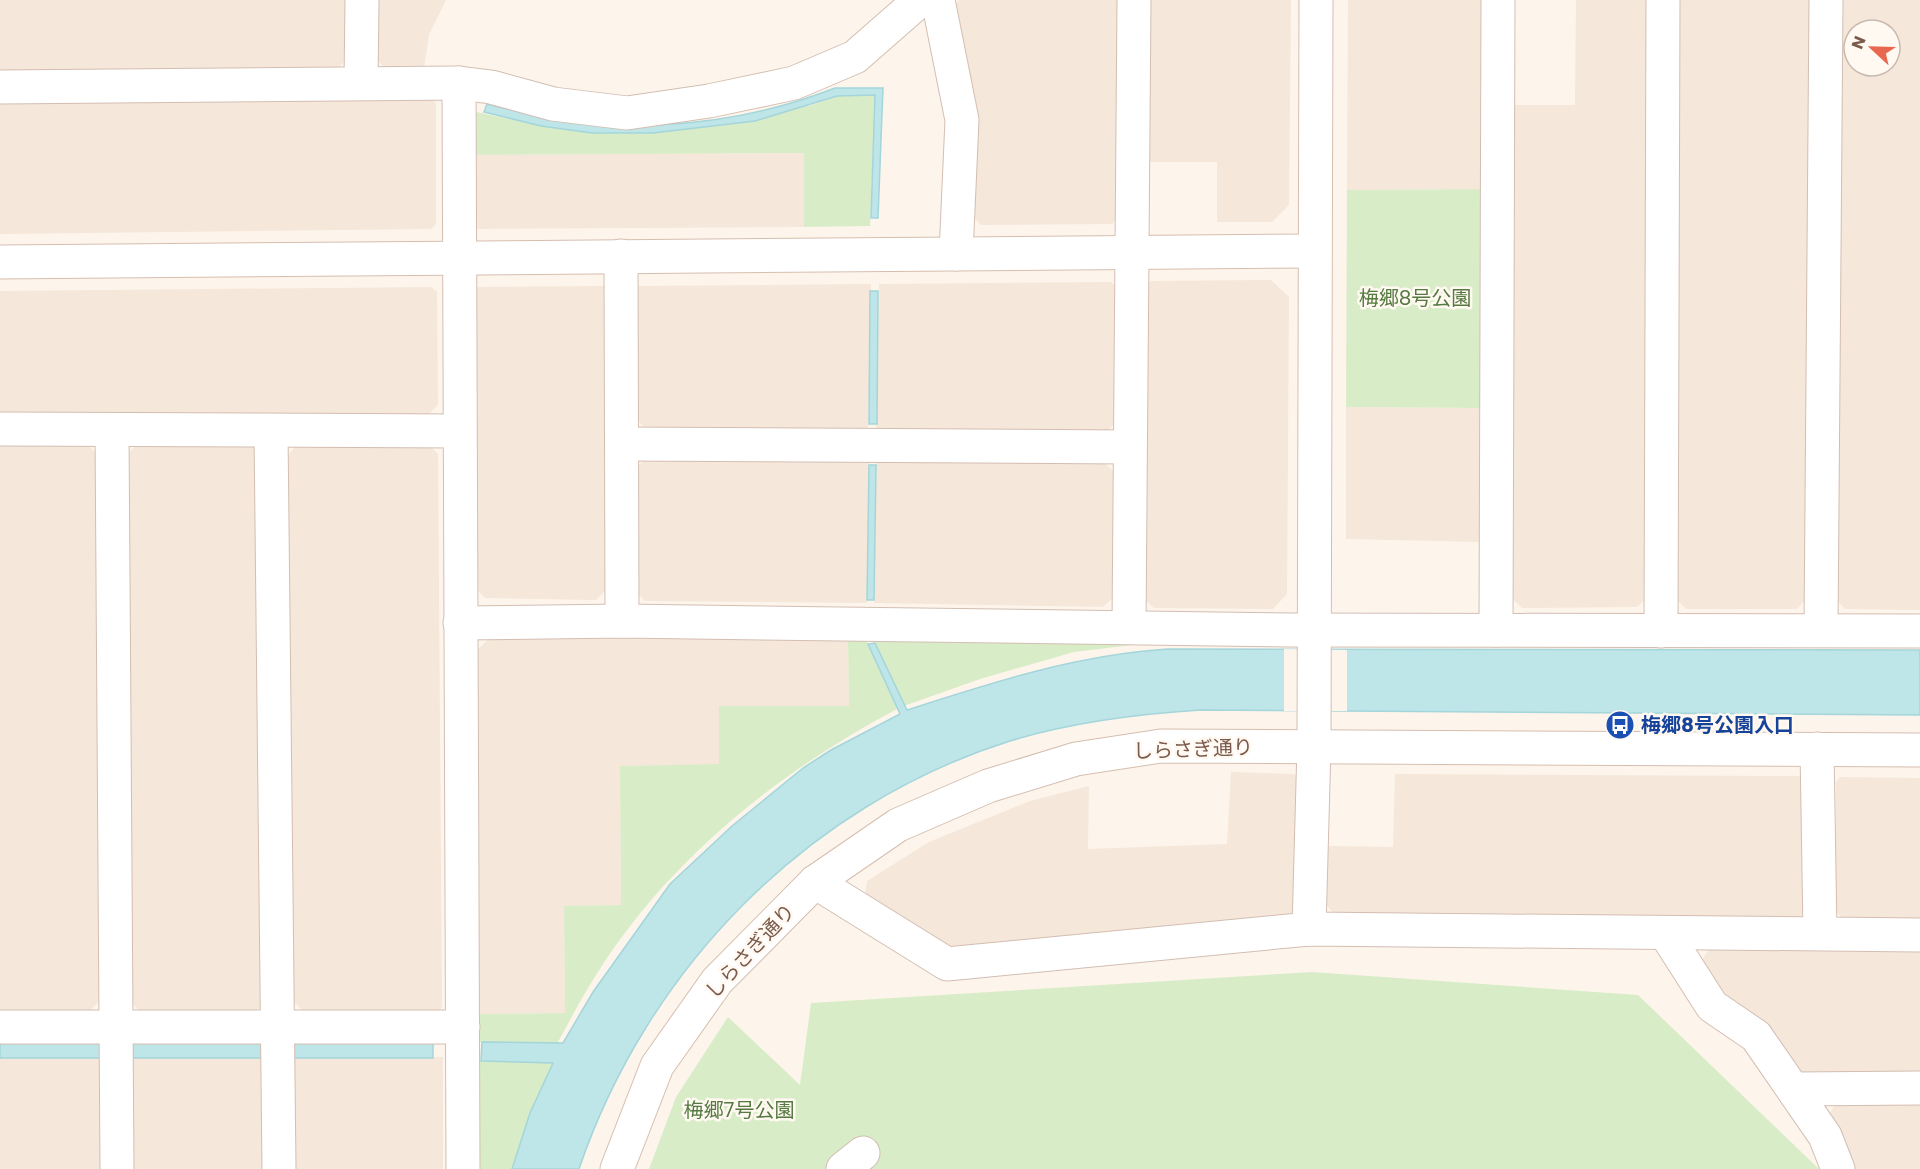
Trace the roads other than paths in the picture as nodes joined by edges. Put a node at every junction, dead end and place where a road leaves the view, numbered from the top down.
1 (362, 0) edge
2 (920, 0) edge
3 (938, 0) edge
4 (1134, 0) edge
5 (1316, 0) edge
6 (1498, 0) edge
7 (1663, 0) edge
8 (1826, 0) edge
9 (361, 82) junction
10 (459, 83) junction
11 (0, 87) edge
12 (1314, 251) junction
13 (1131, 253) junction
14 (956, 254) junction
15 (621, 256) junction
16 (458, 257) junction
17 (0, 262) edge
18 (0, 429) edge
19 (112, 431) junction
20 (459, 431) junction
21 (271, 432) junction
22 (623, 444) junction
23 (1129, 447) junction
24 (622, 621) junction
25 (460, 623) junction
26 (1129, 627) junction
27 (1496, 630) junction
28 (1821, 630) junction
29 (1661, 631) junction
30 (1920, 631) edge
31 (1314, 639) junction
32 (1314, 732) junction
33 (1817, 749) junction
34 (1920, 750) edge
35 (815, 882) junction
36 (1309, 929) junction
37 (1820, 933) junction
38 (1666, 934) junction
39 (1920, 935) edge
40 (278, 1026) junction
41 (0, 1027) edge
42 (116, 1027) junction
43 (463, 1027) junction
44 (1920, 1088) edge
45 (1795, 1089) junction
46 (117, 1169) edge
47 (279, 1169) edge
48 (463, 1169) edge
49 (617, 1169) edge
50 (1838, 1169) edge

1 - 9 street
2 - 10 street
3 - 14 street
4 - 13 street
5 - 12 street
6 - 27 street
7 - 29 street
8 - 28 street
9 - 10 street
9 - 11 street
10 - 16 street
12 - 13 street
12 - 31 street
13 - 14 street
13 - 23 street
14 - 15 street
15 - 16 street
15 - 22 street
16 - 17 street
16 - 20 street
18 - 19 street
19 - 21 street
19 - 42 street
20 - 21 street
20 - 25 street
21 - 40 street
22 - 23 street
22 - 24 street
23 - 26 street
24 - 25 street
24 - 26 street
25 - 43 street
26 - 31 street
27 - 29 street
27 - 31 street
28 - 29 street
28 - 30 street
31 - 32 street
32 - 33 street, しらさぎ通り
32 - 35 street, しらさぎ通り
32 - 36 street
33 - 34 street, しらさぎ通り
33 - 37 street
35 - 36 street
35 - 49 street, しらさぎ通り
36 - 38 street
37 - 38 street
37 - 39 street
38 - 45 street
40 - 42 street
40 - 43 street
40 - 47 street
41 - 42 street
42 - 46 street
43 - 48 street
44 - 45 street
45 - 50 street

